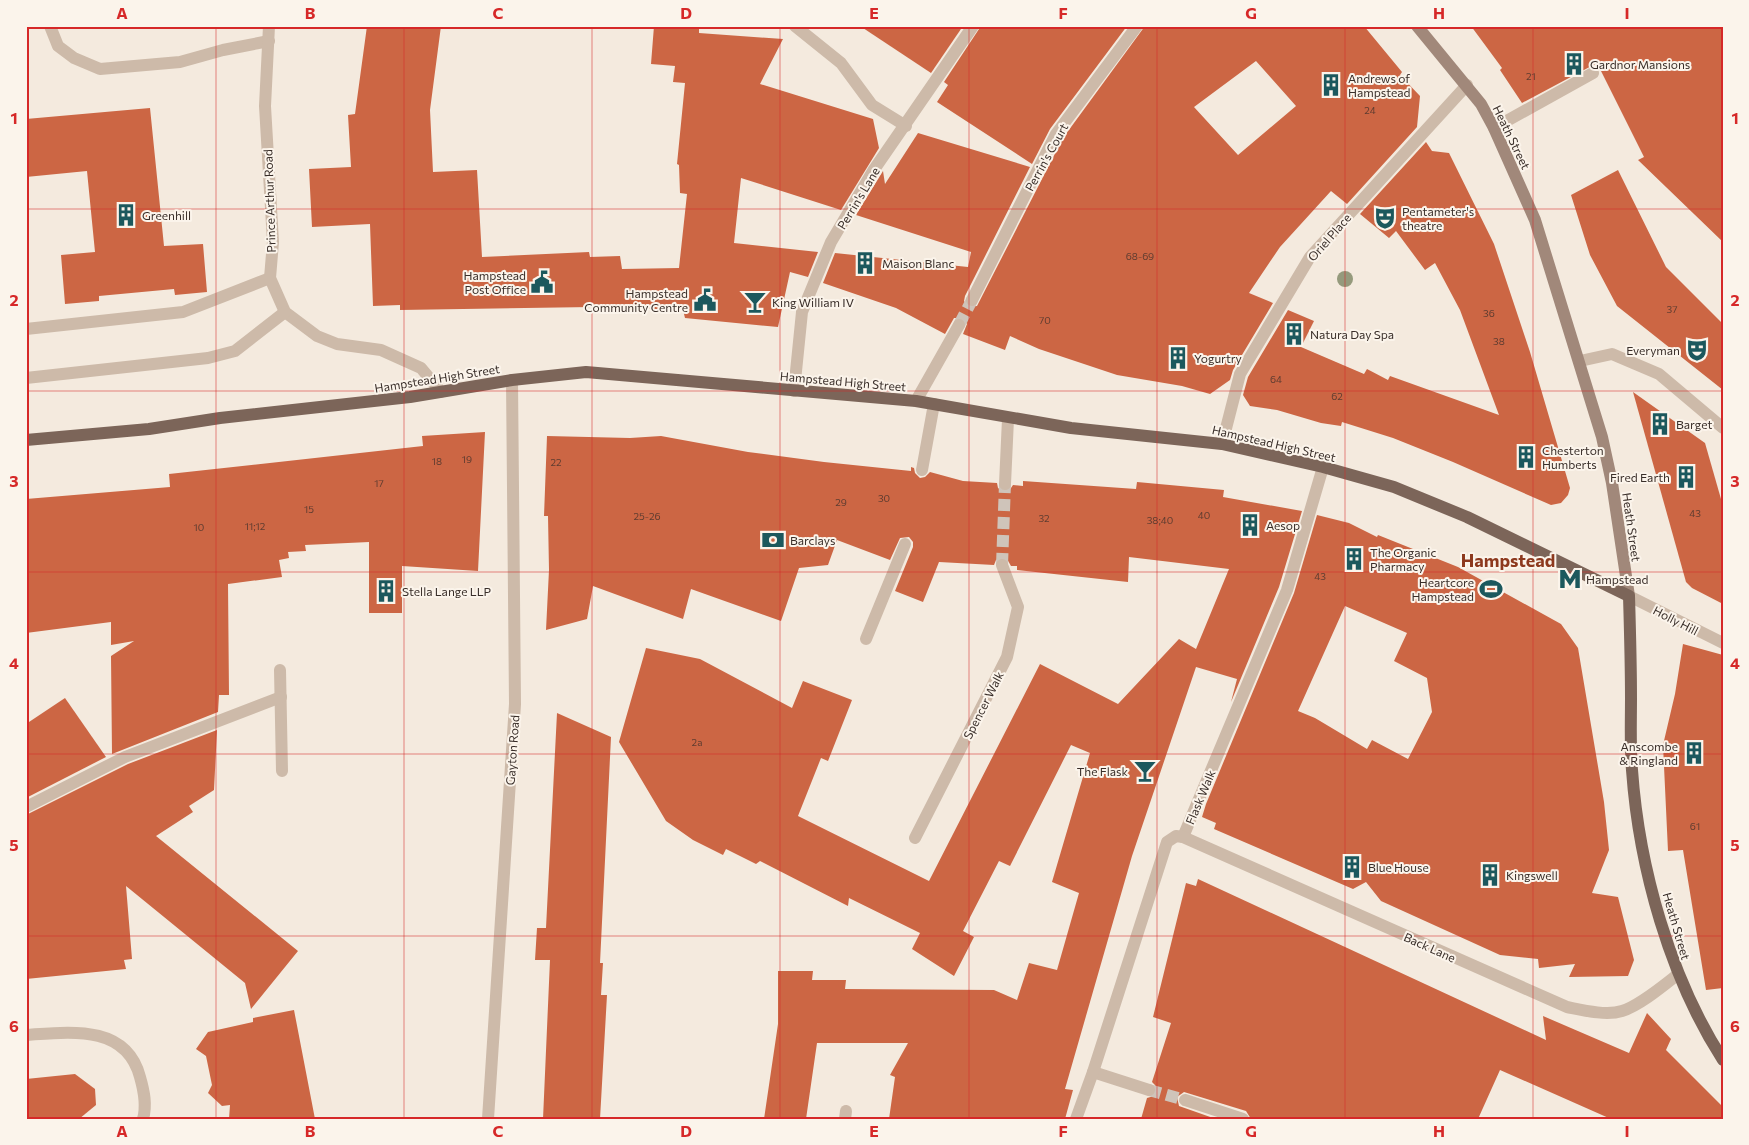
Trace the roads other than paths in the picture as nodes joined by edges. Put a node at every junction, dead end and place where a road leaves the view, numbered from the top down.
1 (50, 26) edge
2 (269, 26) edge
3 (795, 26) edge
4 (973, 26) edge
5 (1137, 26) edge
6 (1417, 26) edge
7 (268, 41) junction
8 (1593, 74) dead end
9 (1467, 84) junction
10 (906, 126) junction
11 (1494, 128) junction
12 (270, 278) junction
13 (972, 300) tunnel mouth
14 (285, 312) junction
15 (959, 325) tunnel mouth
16 (26, 329) edge
17 (1580, 361) junction
18 (26, 378) edge
19 (512, 380) junction
20 (794, 391) junction
21 (441, 392) junction
22 (916, 401) junction
23 (934, 404) junction
24 (1008, 419) junction
25 (1723, 428) edge
26 (26, 440) edge
27 (1222, 444) junction
28 (1323, 467) junction
29 (922, 470) dead end
30 (1005, 484) tunnel mouth
31 (905, 544) dead end
32 (1002, 565) tunnel mouth
33 (1629, 596) junction
34 (866, 639) dead end
35 (1723, 643) edge
36 (280, 670) dead end
37 (281, 697) junction
38 (282, 771) dead end
39 (26, 807) edge
40 (1183, 837) junction
41 (915, 838) dead end
42 (1677, 975) junction
43 (26, 1035) edge
44 (1723, 1060) edge
45 (1093, 1072) junction
46 (1150, 1090) tunnel mouth
47 (1185, 1100) tunnel mouth
48 (144, 1119) edge
49 (488, 1119) edge
50 (1076, 1119) edge
51 (1243, 1119) edge

1 - 7 street
2 - 7 street, Prince Arthur Road
3 - 10 street
4 - 10 street, Perrin's Lane
5 - 13 street, Perrin's Court
6 - 9 main road, Heath Street
7 - 12 street, Prince Arthur Road
8 - 11 street
9 - 11 main road, Heath Street
9 - 27 street, Oriel Place
10 - 20 street, Perrin's Lane
11 - 17 main road, Heath Street
12 - 14 street, Prince Arthur Road
12 - 16 street
14 - 18 street
14 - 21 street, Prince Arthur Road
15 - 22 street
17 - 25 street
17 - 33 main road, Heath Street
19 - 20 main road, Hampstead High Street
19 - 21 main road, Hampstead High Street
19 - 49 street, Gayton Road
20 - 22 main road, Hampstead High Street
21 - 26 main road, Hampstead High Street
22 - 23 main road, Hampstead High Street
23 - 24 main road, Hampstead High Street
23 - 29 street
24 - 27 main road, Hampstead High Street
24 - 30 street
27 - 28 main road, Hampstead High Street
28 - 33 main road, Hampstead High Street
28 - 40 street, Flask Walk
31 - 34 street
32 - 41 street, Spencer Walk
33 - 35 street, Holly Hill
33 - 42 main road, Heath Street
36 - 37 street
37 - 38 street
37 - 39 street
40 - 42 street, Back Lane
40 - 45 street, Flask Walk
42 - 44 main road, Heath Street
43 - 48 street
45 - 46 street
45 - 50 street, Flask Walk
47 - 51 street

